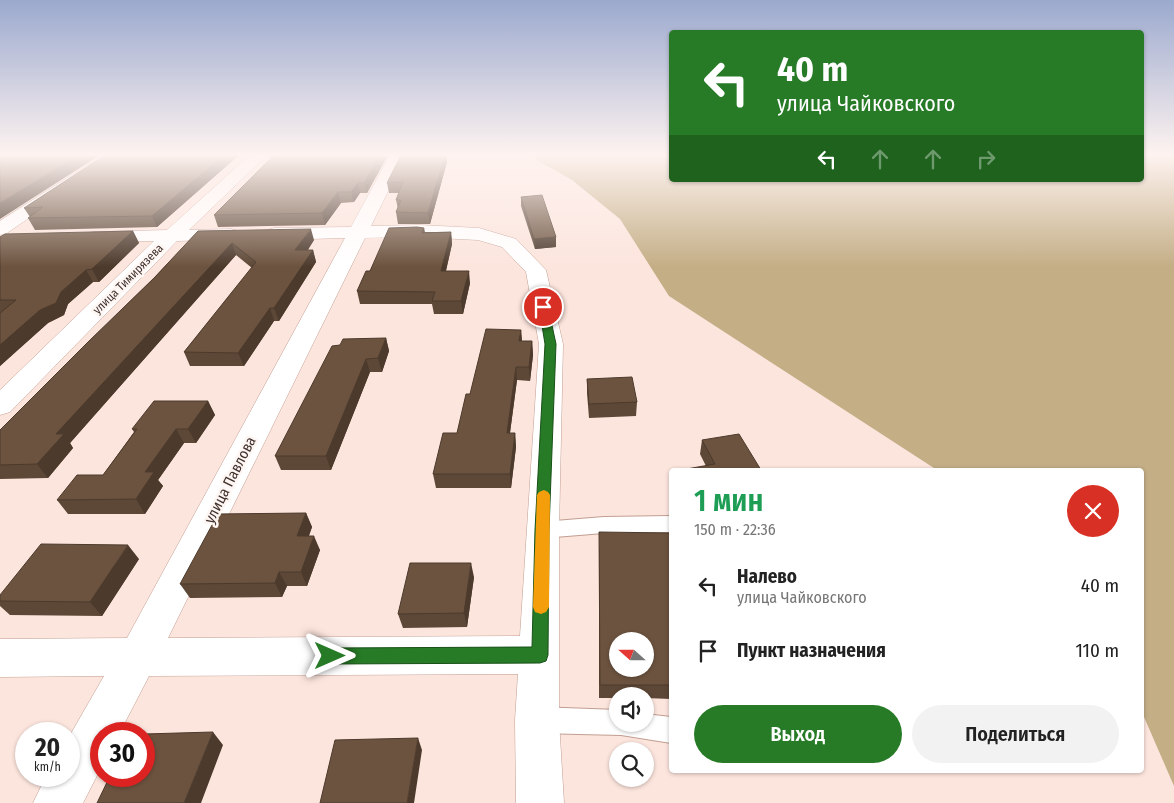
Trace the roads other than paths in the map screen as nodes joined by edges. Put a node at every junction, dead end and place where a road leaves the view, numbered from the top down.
1 (56, 192) edge
2 (219, 192) edge
3 (378, 192) edge
4 (0, 229) edge
5 (357, 233) junction
6 (81, 236) edge
7 (171, 236) junction
8 (0, 406) edge
9 (669, 524) edge
10 (542, 530) junction
11 (540, 655) junction
12 (138, 657) junction
13 (0, 658) edge
14 (538, 720) junction
15 (609, 723) edge
16 (654, 728) edge
17 (669, 730) edge
18 (57, 803) edge
19 (540, 803) edge

1 - 4 street
2 - 7 street, улица Тимирязева
3 - 5 street, улица Павлова
5 - 7 street
5 - 10 street
5 - 12 street, улица Павлова
6 - 7 street
7 - 8 street, улица Тимирязева
9 - 10 lane
10 - 11 street
11 - 12 street
11 - 14 street
12 - 13 street
12 - 18 street, улица Павлова
14 - 15 lane
14 - 19 street
16 - 17 lane

